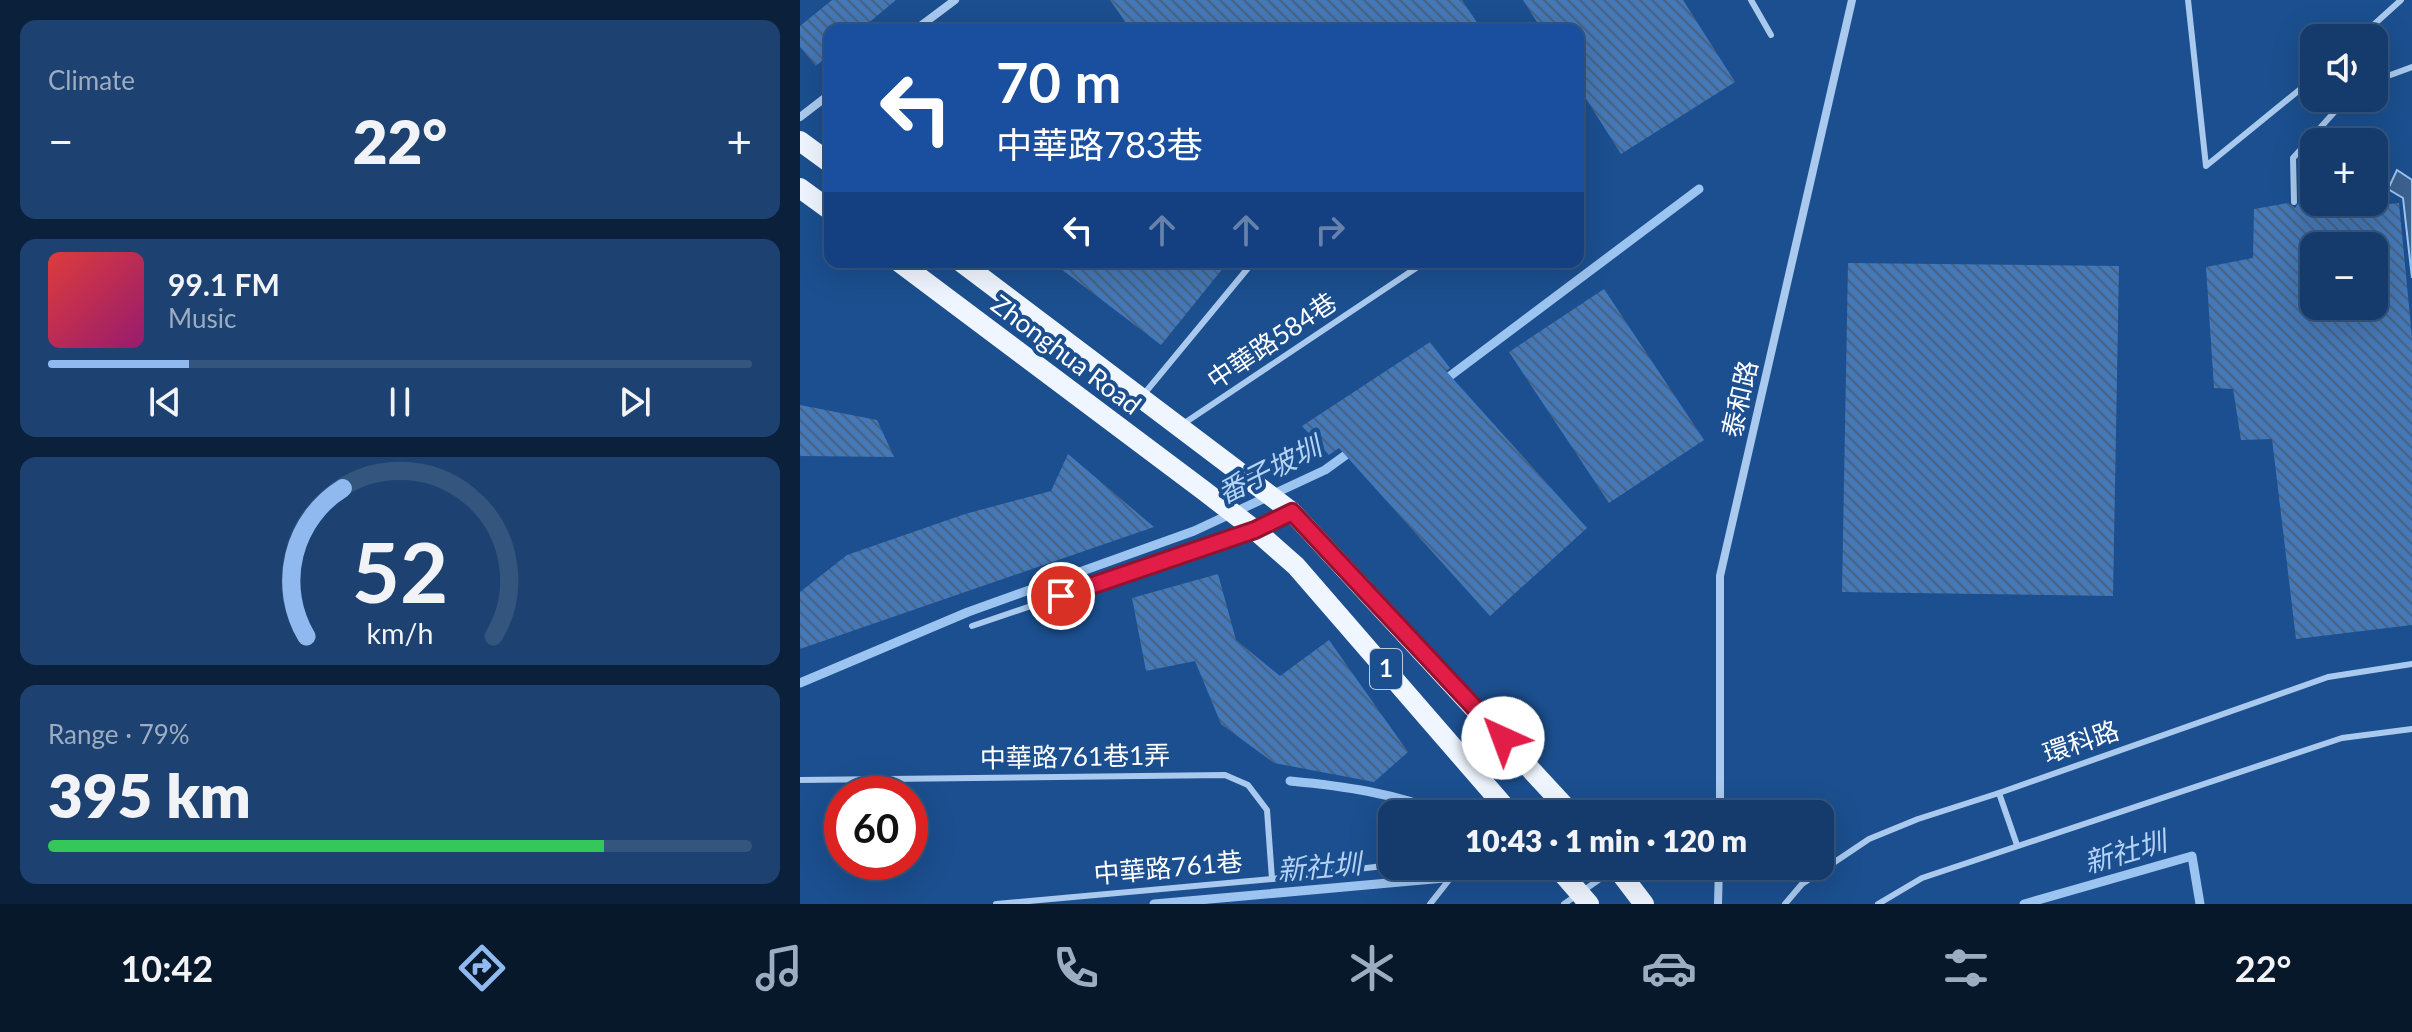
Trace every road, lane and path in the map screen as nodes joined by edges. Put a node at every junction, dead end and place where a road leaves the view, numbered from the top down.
1 (955, 0) edge
2 (1751, 0) edge
3 (1852, 0) edge
4 (2188, 0) edge
5 (2401, 0) edge
6 (923, 24) edge
7 (2374, 24) edge
8 (1771, 35) dead end
9 (2412, 67) edge
10 (2388, 76) edge
11 (2300, 89) edge
12 (824, 99) edge
13 (2334, 112) edge
14 (800, 117) edge
15 (800, 141) edge
16 (824, 159) edge
17 (800, 188) edge
18 (2294, 202) dead end
19 (824, 206) edge
20 (907, 268) edge
21 (969, 268) edge
22 (1248, 268) edge
23 (1416, 268) edge
24 (1142, 397) junction
25 (1180, 426) junction
26 (1292, 512) junction
27 (1255, 530) junction
28 (972, 626) dead end
29 (2412, 664) edge
30 (2412, 729) edge
31 (800, 780) edge
32 (1999, 793) junction
33 (1499, 800) edge
34 (1552, 800) edge
35 (1720, 800) edge
36 (2017, 845) junction
37 (1378, 867) edge
38 (1272, 879) junction
39 (1449, 880) edge
40 (1565, 880) edge
41 (1600, 880) edge
42 (1625, 880) edge
43 (1719, 880) edge
44 (1577, 900) edge
45 (996, 904) edge
46 (1430, 904) edge
47 (1644, 904) edge
48 (1718, 904) edge
49 (1785, 904) edge
50 (1878, 904) edge

1 - 6 street
2 - 8 lane
3 - 35 street, 泰和路
4 - 11 lane
5 - 7 lane
9 - 10 lane
12 - 14 street
13 - 18 lane
15 - 16 main road
17 - 19 main road
20 - 27 main road, Zhonghua Road / 1
21 - 24 main road, Zhonghua Road / 1
22 - 24 lane
23 - 25 lane, 中華路584巷
24 - 25 main road, Zhonghua Road / 1
25 - 26 main road, Zhonghua Road / 1
26 - 27 lane
26 - 34 main road, 1
27 - 28 lane
27 - 33 main road, 1
29 - 32 lane, 環科路
30 - 36 lane
31 - 38 lane, 中華路761巷1弄
32 - 36 lane
32 - 49 lane, 環科路
36 - 50 lane
37 - 38 lane, 中華路761巷
38 - 45 lane, 中華路761巷
39 - 46 lane
40 - 44 main road
41 - 44 lane
42 - 47 main road
43 - 48 street

